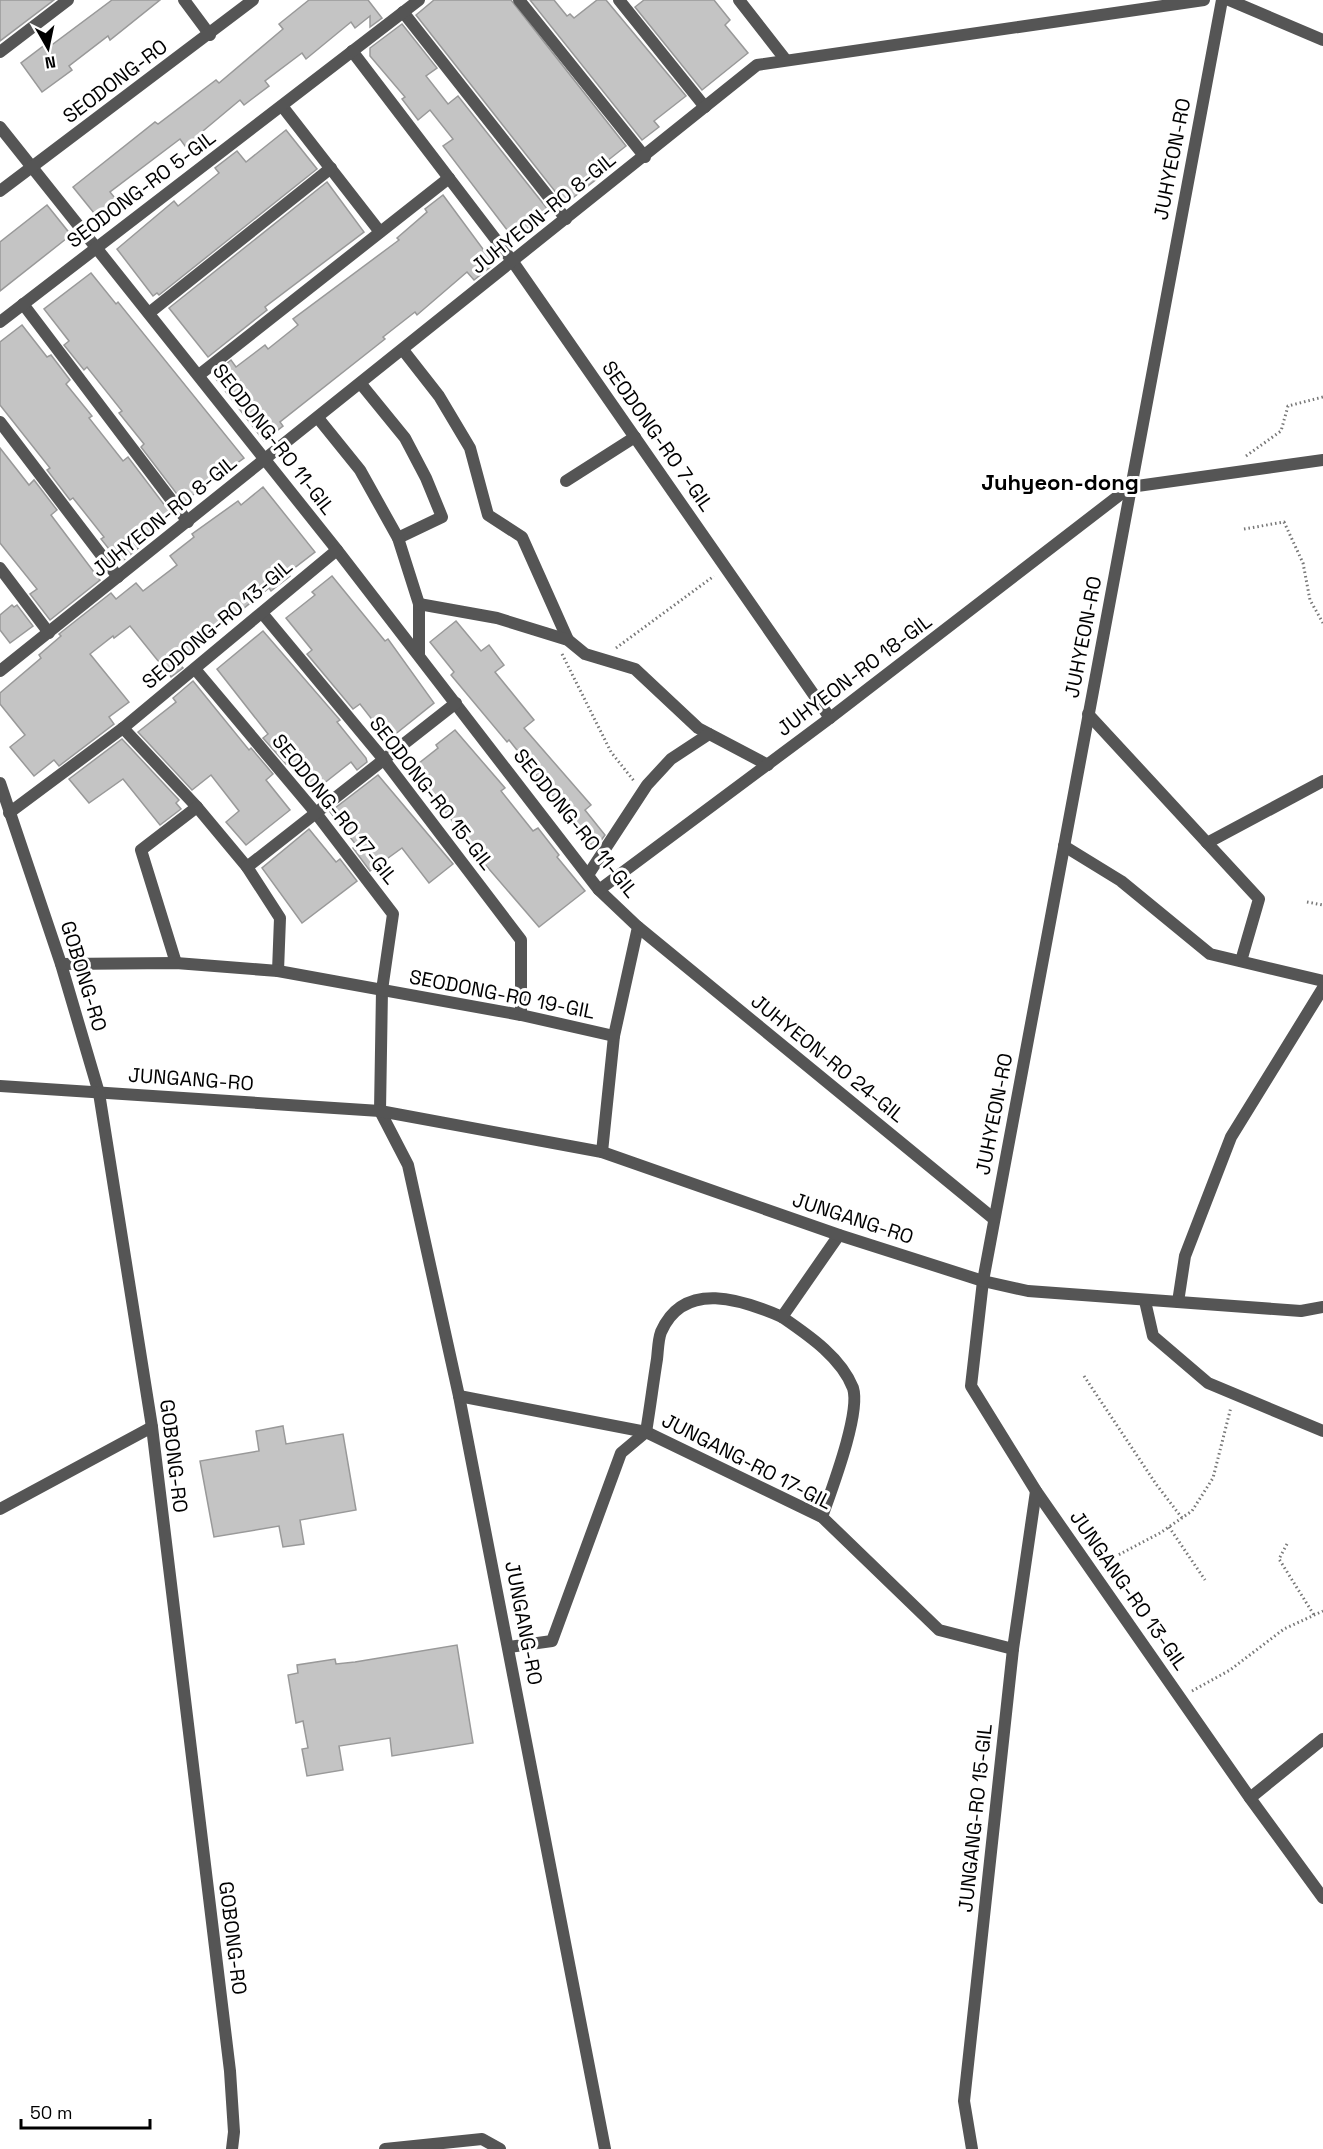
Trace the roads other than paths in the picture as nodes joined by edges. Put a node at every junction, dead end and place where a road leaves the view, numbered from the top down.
1 (68, 0) edge
2 (184, 0) edge
3 (253, 0) edge
4 (419, 0) edge
5 (519, 0) edge
6 (619, 0) edge
7 (739, 0) edge
8 (1204, 0) edge
9 (1222, 0) edge
10 (1229, 0) edge
11 (403, 12) junction
12 (210, 35) junction
13 (1323, 40) edge
14 (352, 51) junction
15 (0, 52) edge
16 (785, 59) junction
17 (282, 106) junction
18 (705, 107) junction
19 (0, 127) edge
20 (645, 157) junction
21 (32, 167) junction
22 (331, 168) junction
23 (449, 178) junction
24 (0, 191) edge
25 (566, 219) junction
26 (380, 232) junction
27 (97, 248) junction
28 (513, 262) junction
29 (23, 304) junction
30 (149, 313) junction
31 (0, 322) edge
32 (403, 350) junction
33 (199, 375) junction
34 (361, 384) junction
35 (318, 418) junction
36 (0, 422) edge
37 (635, 437) junction
38 (265, 460) junction
39 (1323, 460) edge
40 (566, 481) dead end
41 (1130, 487) junction
42 (188, 522) junction
43 (398, 538) junction
44 (337, 550) junction
45 (0, 568) edge
46 (118, 577) junction
47 (418, 604) junction
48 (262, 613) junction
49 (49, 633) junction
50 (568, 640) junction
51 (419, 655) junction
52 (195, 669) junction
53 (0, 672) edge
54 (456, 703) junction
55 (1088, 714) junction
56 (830, 718) junction
57 (123, 729) junction
58 (709, 734) junction
59 (385, 761) junction
60 (768, 765) junction
61 (1323, 781) edge
62 (0, 783) edge
63 (197, 807) junction
64 (315, 812) junction
65 (9, 813) junction
66 (1207, 843) junction
67 (1064, 846) junction
68 (247, 867) junction
69 (588, 875) junction
70 (599, 890) junction
71 (638, 927) junction
72 (1242, 962) junction
73 (176, 963) junction
74 (61, 964) junction
75 (278, 970) junction
76 (1323, 981) edge
77 (1323, 988) edge
78 (382, 990) junction
79 (521, 1015) junction
80 (614, 1036) junction
81 (0, 1086) edge
82 (99, 1093) junction
83 (380, 1111) junction
84 (602, 1152) junction
85 (994, 1219) junction
86 (839, 1235) junction
87 (982, 1281) junction
88 (1145, 1301) junction
89 (1178, 1302) junction
90 (1323, 1307) edge
91 (782, 1317) junction
92 (459, 1396) junction
93 (152, 1427) junction
94 (1323, 1431) edge
95 (646, 1432) junction
96 (1036, 1491) junction
97 (0, 1509) edge
98 (822, 1517) junction
99 (509, 1647) junction
100 (1013, 1649) junction
101 (1323, 1739) edge
102 (1250, 1798) junction
103 (1323, 1898) edge
104 (232, 2149) edge
105 (385, 2149) edge
106 (500, 2149) edge
107 (605, 2149) edge
108 (972, 2149) edge

1 - 15 street
2 - 12 street
3 - 12 street, SEODONG-RO
4 - 11 street, SEODONG-RO 5-GIL
5 - 20 street
6 - 18 street
7 - 16 street
8 - 16 street, JUHYEON-RO 8-GIL
9 - 41 street, JUHYEON-RO
10 - 13 street
11 - 14 street, SEODONG-RO 5-GIL
11 - 25 street
12 - 21 street, SEODONG-RO
14 - 17 street, SEODONG-RO 5-GIL
14 - 23 street, SEODONG-RO 7-GIL
16 - 18 street, JUHYEON-RO 8-GIL
17 - 22 street
17 - 27 street, SEODONG-RO 5-GIL
18 - 20 street, JUHYEON-RO 8-GIL
19 - 21 street, SEODONG-RO 11-GIL
20 - 25 street, JUHYEON-RO 8-GIL
21 - 24 street, SEODONG-RO
21 - 27 street, SEODONG-RO 11-GIL
22 - 26 street
22 - 30 street
23 - 26 street
23 - 28 street, SEODONG-RO 7-GIL
25 - 28 street, JUHYEON-RO 8-GIL
26 - 33 street
27 - 29 street, SEODONG-RO 5-GIL
27 - 30 street, SEODONG-RO 11-GIL
28 - 32 street, JUHYEON-RO 8-GIL
28 - 37 street, SEODONG-RO 7-GIL
29 - 31 street, SEODONG-RO 5-GIL
29 - 42 street
30 - 33 street, SEODONG-RO 11-GIL
32 - 34 street, JUHYEON-RO 8-GIL
32 - 50 street
33 - 38 street, SEODONG-RO 11-GIL
34 - 35 street, JUHYEON-RO 8-GIL
34 - 43 street
35 - 38 street, JUHYEON-RO 8-GIL
35 - 43 street
36 - 46 street
37 - 40 street
37 - 56 street, SEODONG-RO 7-GIL
38 - 42 street, JUHYEON-RO 8-GIL
38 - 44 street, SEODONG-RO 11-GIL
39 - 41 street
41 - 55 street, JUHYEON-RO
41 - 56 street, JUHYEON-RO 18-GIL
42 - 46 street, JUHYEON-RO 8-GIL
43 - 47 street
44 - 48 street, SEODONG-RO 13-GIL
44 - 51 street, SEODONG-RO 11-GIL
45 - 49 street
46 - 49 street, JUHYEON-RO 8-GIL
47 - 50 street
47 - 51 street
48 - 52 street, SEODONG-RO 13-GIL
48 - 59 street, SEODONG-RO 15-GIL
49 - 53 street, JUHYEON-RO 8-GIL
50 - 58 street
51 - 54 street, SEODONG-RO 11-GIL
52 - 57 street, SEODONG-RO 13-GIL
52 - 64 street, SEODONG-RO 17-GIL
54 - 59 street
54 - 69 street, SEODONG-RO 11-GIL
55 - 66 street
55 - 67 street, JUHYEON-RO
56 - 60 street, JUHYEON-RO 18-GIL
57 - 63 street
57 - 65 street, SEODONG-RO 13-GIL
58 - 60 street
58 - 69 street
59 - 64 street
59 - 79 street, SEODONG-RO 15-GIL
60 - 70 street, JUHYEON-RO 18-GIL
61 - 66 street
62 - 65 street, GOBONG-RO
63 - 68 street
63 - 73 street
64 - 68 street
64 - 78 street, SEODONG-RO 17-GIL
65 - 74 street, GOBONG-RO
66 - 72 street
67 - 72 street
67 - 85 street, JUHYEON-RO
68 - 75 street
69 - 70 street, SEODONG-RO 11-GIL
70 - 71 street, SEODONG-RO 11-GIL
71 - 80 street, SEODONG-RO 11-GIL
71 - 85 street, JUHYEON-RO 24-GIL
72 - 76 street
73 - 74 street, SEODONG-RO 19-GIL
73 - 75 street, SEODONG-RO 19-GIL
74 - 82 street, GOBONG-RO
75 - 78 street, SEODONG-RO 19-GIL
77 - 89 street
78 - 79 street, SEODONG-RO 19-GIL
78 - 83 street, SEODONG-RO 19-GIL
79 - 80 street, SEODONG-RO 19-GIL
80 - 84 street, SEODONG-RO 11-GIL
81 - 82 street, JUNGANG-RO
82 - 83 street, JUNGANG-RO
82 - 93 street, GOBONG-RO
83 - 84 street, JUNGANG-RO
83 - 92 street, JUNGANG-RO
84 - 86 street, JUNGANG-RO
85 - 87 street, JUHYEON-RO
86 - 87 street, JUNGANG-RO
86 - 91 street
87 - 88 street, JUNGANG-RO
87 - 96 street, JUNGANG-RO 13-GIL
88 - 89 street, JUNGANG-RO
88 - 94 street
89 - 90 street, JUNGANG-RO
91 - 95 street
91 - 98 street
92 - 95 street, JUNGANG-RO 17-GIL
92 - 99 street, JUNGANG-RO
93 - 97 street
93 - 104 street, GOBONG-RO
95 - 98 street, JUNGANG-RO 17-GIL
95 - 99 street
96 - 100 street, JUNGANG-RO 15-GIL
96 - 102 street, JUNGANG-RO 13-GIL
98 - 100 street, JUNGANG-RO 17-GIL
99 - 107 street, JUNGANG-RO
100 - 108 street, JUNGANG-RO 15-GIL
101 - 102 street
102 - 103 street, JUNGANG-RO 13-GIL
105 - 106 street

